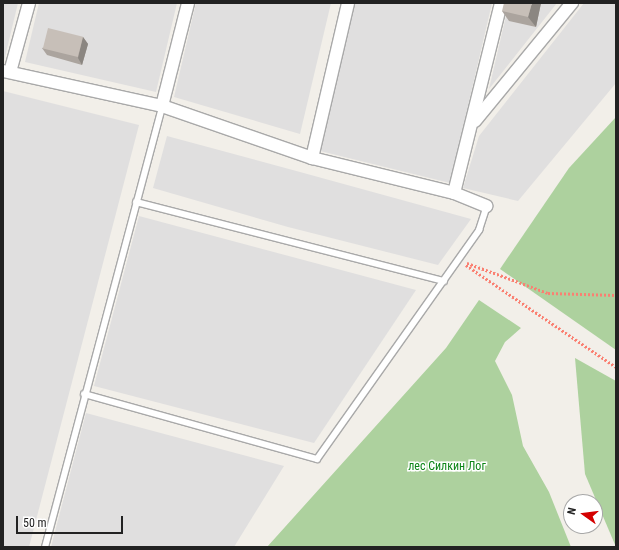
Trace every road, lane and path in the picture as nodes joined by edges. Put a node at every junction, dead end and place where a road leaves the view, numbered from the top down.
1 (29, 3) edge
2 (188, 3) edge
3 (348, 3) edge
4 (501, 3) edge
5 (572, 3) edge
6 (7, 71) edge
7 (162, 106) junction
8 (472, 124) junction
9 (312, 158) junction
10 (454, 194) junction
11 (136, 202) junction
12 (487, 206) joint
13 (459, 260) junction
14 (444, 281) junction
15 (616, 295) edge
16 (616, 367) edge
17 (84, 394) junction
18 (45, 547) edge

1 - 6 street
2 - 7 street
3 - 9 street
4 - 8 street
5 - 8 street
6 - 7 street
7 - 9 street
7 - 11 lane
8 - 10 street
9 - 10 street
10 - 12 street
11 - 14 lane
11 - 17 lane
12 - 13 lane
13 - 14 lane
13 - 15 path
13 - 16 path
14 - 17 lane
17 - 18 lane

